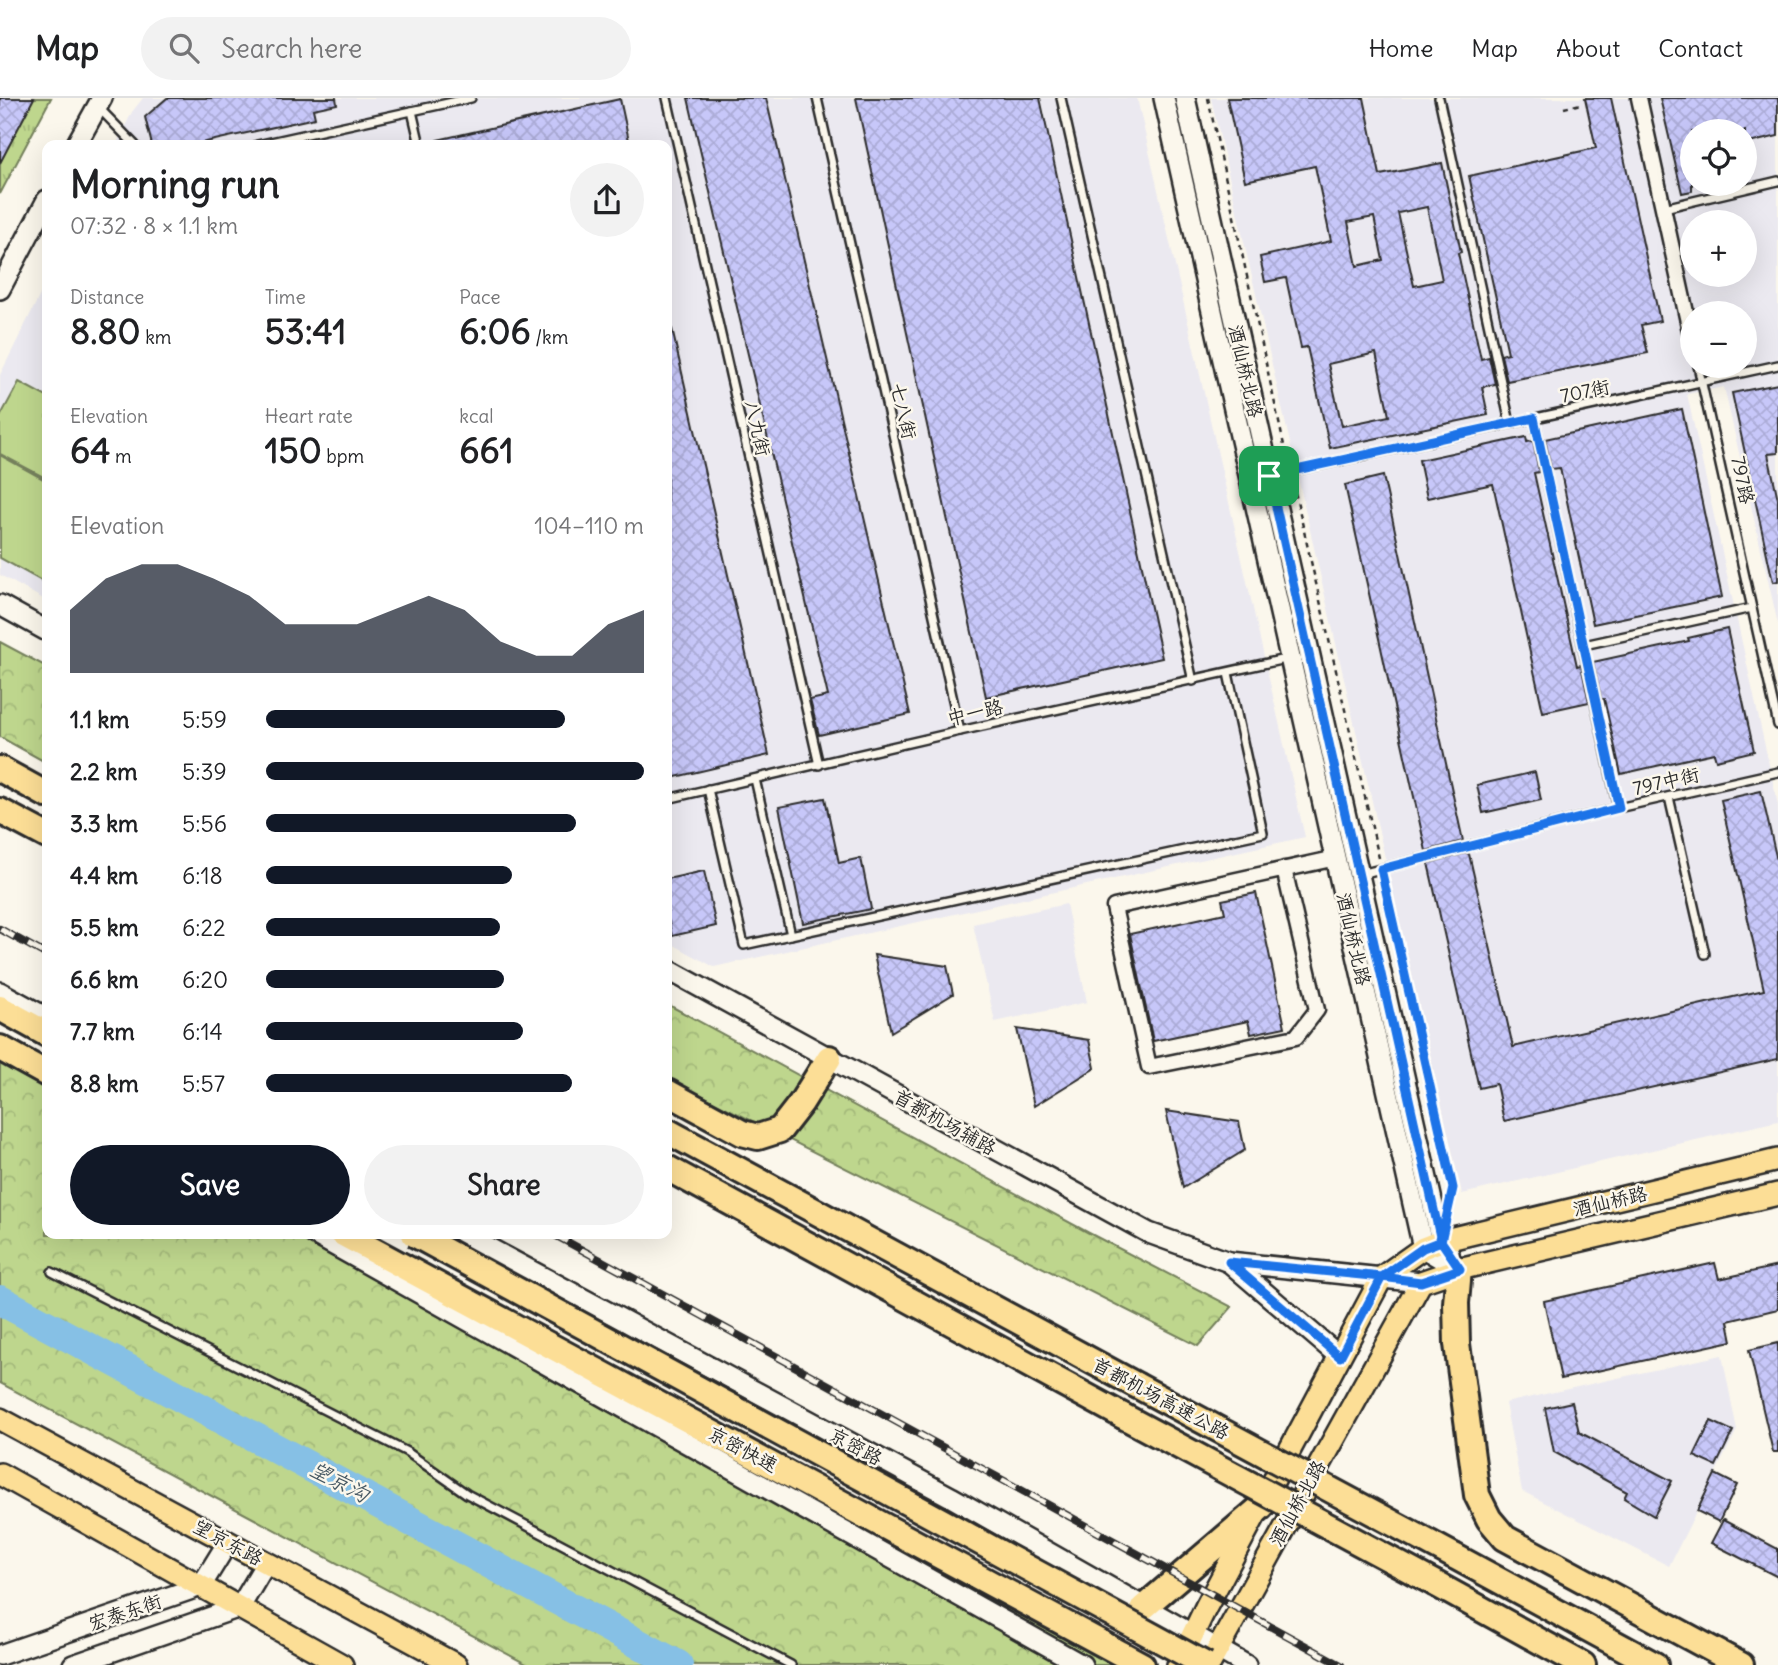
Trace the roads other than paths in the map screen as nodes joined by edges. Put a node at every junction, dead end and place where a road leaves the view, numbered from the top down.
1 (471, 98) edge
2 (667, 98) edge
3 (817, 98) edge
4 (1061, 98) edge
5 (1164, 98) edge
6 (1185, 98) edge
7 (1439, 98) edge
8 (1639, 98) edge
9 (99, 102) edge
10 (412, 111) junction
11 (79, 140) edge
12 (131, 140) edge
13 (280, 140) edge
14 (418, 140) edge
15 (1778, 181) edge
16 (1664, 208) junction
17 (42, 209) edge
18 (0, 289) edge
19 (1684, 301) edge
20 (1778, 365) edge
21 (1701, 378) edge
22 (1702, 381) junction
23 (1534, 418) junction
24 (1510, 423) junction
25 (1269, 476) junction
26 (0, 605) edge
27 (1752, 608) junction
28 (42, 628) edge
29 (1584, 645) junction
30 (1291, 658) junction
31 (1228, 673) junction
32 (1193, 681) junction
33 (1778, 725) edge
34 (960, 731) junction
35 (819, 765) junction
36 (0, 769) edge
37 (1778, 772) edge
38 (755, 779) junction
39 (708, 789) junction
40 (42, 792) edge
41 (1668, 797) junction
42 (672, 798) edge
43 (1619, 808) junction
44 (0, 811) edge
45 (42, 833) edge
46 (1336, 858) junction
47 (1284, 869) junction
48 (1359, 874) junction
49 (791, 935) junction
50 (1705, 954) dead end
51 (672, 973) edge
52 (0, 992) edge
53 (0, 1008) edge
54 (42, 1014) edge
55 (42, 1031) edge
56 (0, 1048) edge
57 (829, 1058) junction
58 (0, 1060) edge
59 (42, 1071) edge
60 (42, 1084) edge
61 (672, 1095) edge
62 (672, 1134) edge
63 (1778, 1160) edge
64 (672, 1171) edge
65 (1778, 1194) edge
66 (323, 1239) edge
67 (352, 1239) edge
68 (423, 1239) edge
69 (472, 1239) edge
70 (1432, 1244) junction
71 (1229, 1262) junction
72 (1460, 1269) junction
73 (52, 1272) dead end
74 (1382, 1277) junction
75 (1421, 1282) junction
76 (1340, 1357) junction
77 (0, 1419) edge
78 (0, 1474) edge
79 (1261, 1507) junction
80 (228, 1542) junction
81 (266, 1563) junction
82 (201, 1586) junction
83 (240, 1607) junction
84 (1143, 1608) junction
85 (1192, 1636) junction
86 (0, 1655) edge
87 (1210, 1660) edge
88 (73, 1665) edge
89 (342, 1665) edge
90 (456, 1665) edge
91 (791, 1665) edge
92 (1082, 1665) edge
93 (1142, 1665) edge
94 (1178, 1665) edge
95 (1245, 1665) edge
96 (1583, 1665) edge
97 (1655, 1665) edge
98 (1741, 1665) edge

1 - 10 lane
2 - 35 lane, 八九街
3 - 34 lane, 七八街
4 - 32 lane
5 - 30 main road, 酒仙桥北路
6 - 25 main road, 酒仙桥北路
7 - 24 lane
8 - 16 street
9 - 11 main road
9 - 12 lane
10 - 13 lane
10 - 14 lane
15 - 16 lane
16 - 19 street
17 - 18 main road
20 - 22 lane, 707街
21 - 22 lane, 797路
22 - 23 lane, 707街
22 - 27 lane, 797路
23 - 24 lane, 707街
23 - 29 lane
24 - 25 lane, 707街
25 - 48 main road, 酒仙桥北路
26 - 28 main road
27 - 29 lane
27 - 33 lane, 797路
29 - 43 lane
30 - 31 lane, 中一路
30 - 46 main road, 酒仙桥北路
31 - 32 lane, 中一路
31 - 49 lane
32 - 34 lane, 中一路
34 - 35 lane, 中一路
35 - 38 lane, 中一路
36 - 40 highway
37 - 41 lane, 797中街
38 - 39 lane, 中一路
38 - 49 lane
39 - 42 lane, 中一路
39 - 49 lane
41 - 43 lane, 797中街
41 - 50 lane
43 - 48 lane, 797中街
44 - 45 highway
46 - 47 street
46 - 70 main road, 酒仙桥北路
47 - 47 street
48 - 70 main road, 酒仙桥北路
51 - 57 main road, 首都机场辅路
52 - 54 main road
53 - 55 highway
56 - 59 highway
57 - 61 highway
57 - 71 main road, 首都机场辅路
58 - 60 main road
62 - 97 highway, 首都机场高速公路, bridge
63 - 70 main road, 酒仙桥路
64 - 96 highway, 首都机场高速公路, bridge
65 - 72 main road, 酒仙桥路
66 - 92 main road
67 - 93 highway, 京密快速
68 - 87 highway, 京密快速, bridge
69 - 84 main road, 京密路
70 - 72 main road
70 - 74 main road, 酒仙桥北路
71 - 74 main road
71 - 76 main road
72 - 75 main road
72 - 98 highway
73 - 91 lane
74 - 75 main road
74 - 76 main road, 酒仙桥北路
75 - 87 main road, 酒仙桥北路
76 - 79 main road, 酒仙桥北路
77 - 80 main road, 望京东路
78 - 82 main road
79 - 84 highway
79 - 85 main road, 酒仙桥北路
80 - 81 main road, 望京东路
80 - 82 main road
81 - 83 main road
81 - 90 main road, 望京东路
82 - 83 main road
82 - 86 main road, 宏泰东街
83 - 88 main road, 宏泰东街
83 - 89 main road
84 - 85 main road, 京密路
85 - 87 main road, 京密路
85 - 94 main road, 酒仙桥北路
87 - 95 main road, 京密路

